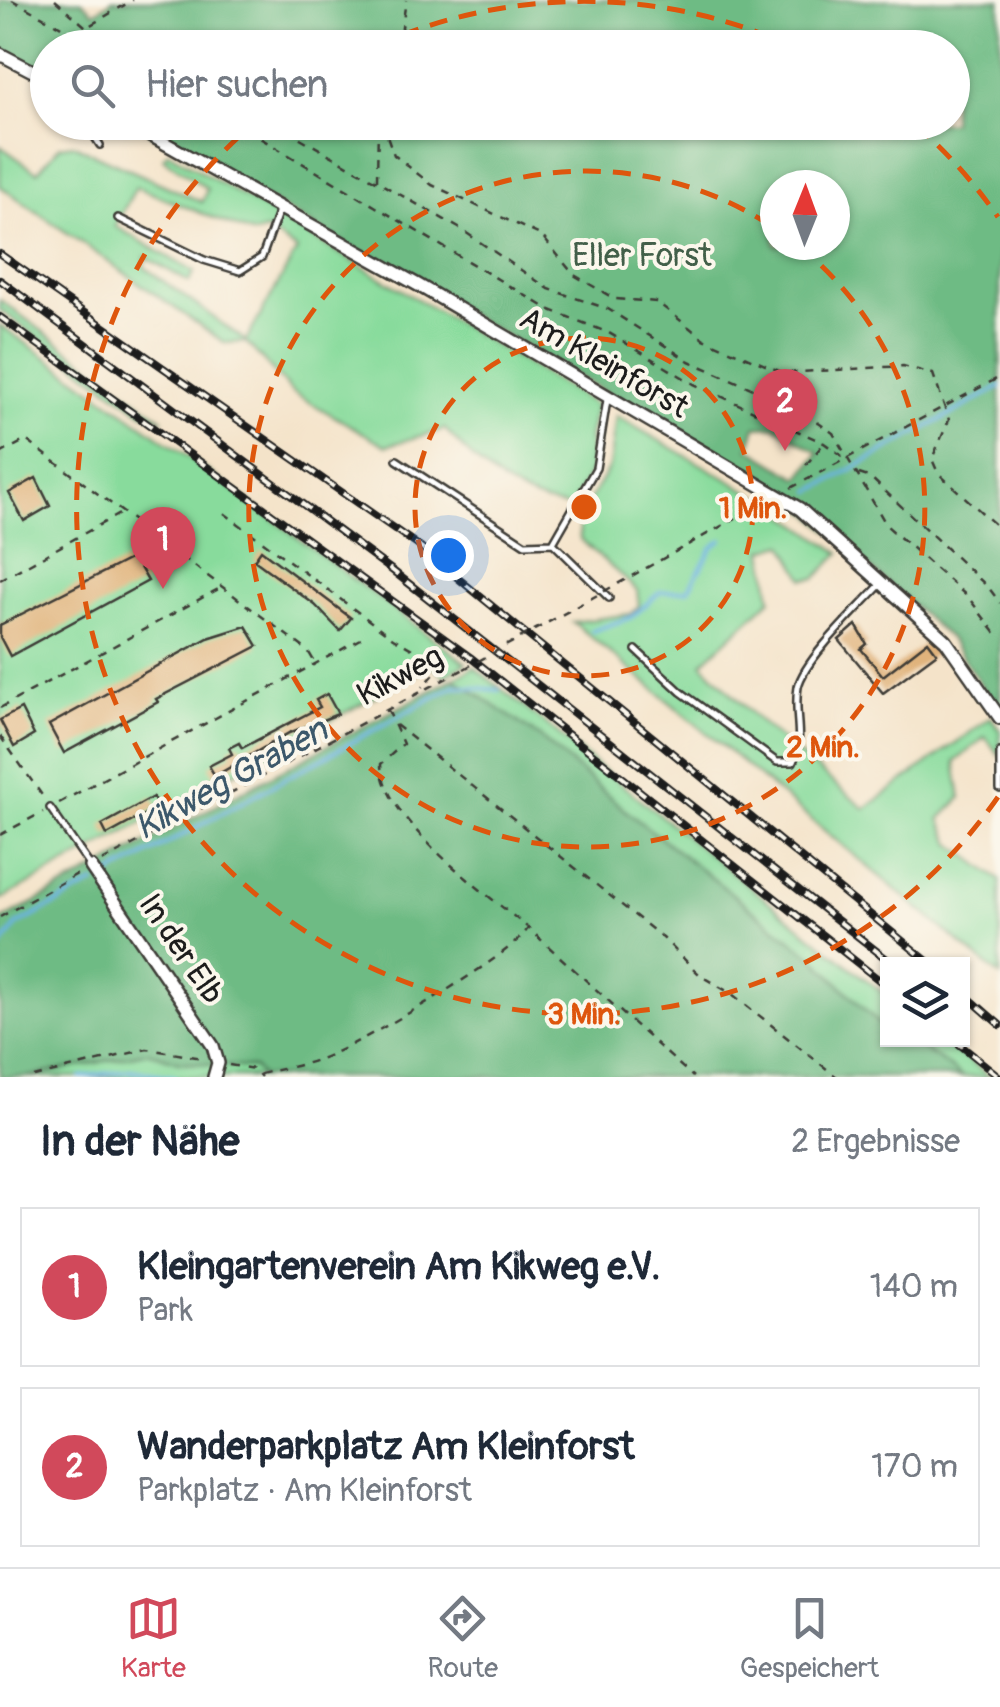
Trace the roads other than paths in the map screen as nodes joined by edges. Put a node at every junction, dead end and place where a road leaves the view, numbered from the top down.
1 (0, 54) edge
2 (30, 70) edge
3 (97, 140) edge
4 (159, 140) edge
5 (100, 145) dead end
6 (281, 208) junction
7 (118, 218) dead end
8 (608, 397) junction
9 (397, 460) dead end
10 (553, 543) junction
11 (884, 582) junction
12 (609, 598) dead end
13 (636, 650) dead end
14 (1000, 718) edge
15 (1000, 752) edge
16 (1000, 789) edge
17 (50, 808) road end
18 (96, 875) joint
19 (214, 1077) edge

1 - 2 street
3 - 5 lane
4 - 6 street, Am Kleinforst
6 - 7 lane
6 - 8 street, Am Kleinforst
8 - 10 lane
8 - 11 street, Am Kleinforst
9 - 10 lane
10 - 12 lane
11 - 13 lane
11 - 14 street, Am Kleinforst
15 - 16 lane
17 - 18 lane, In der Elb
18 - 19 street, In der Elb

